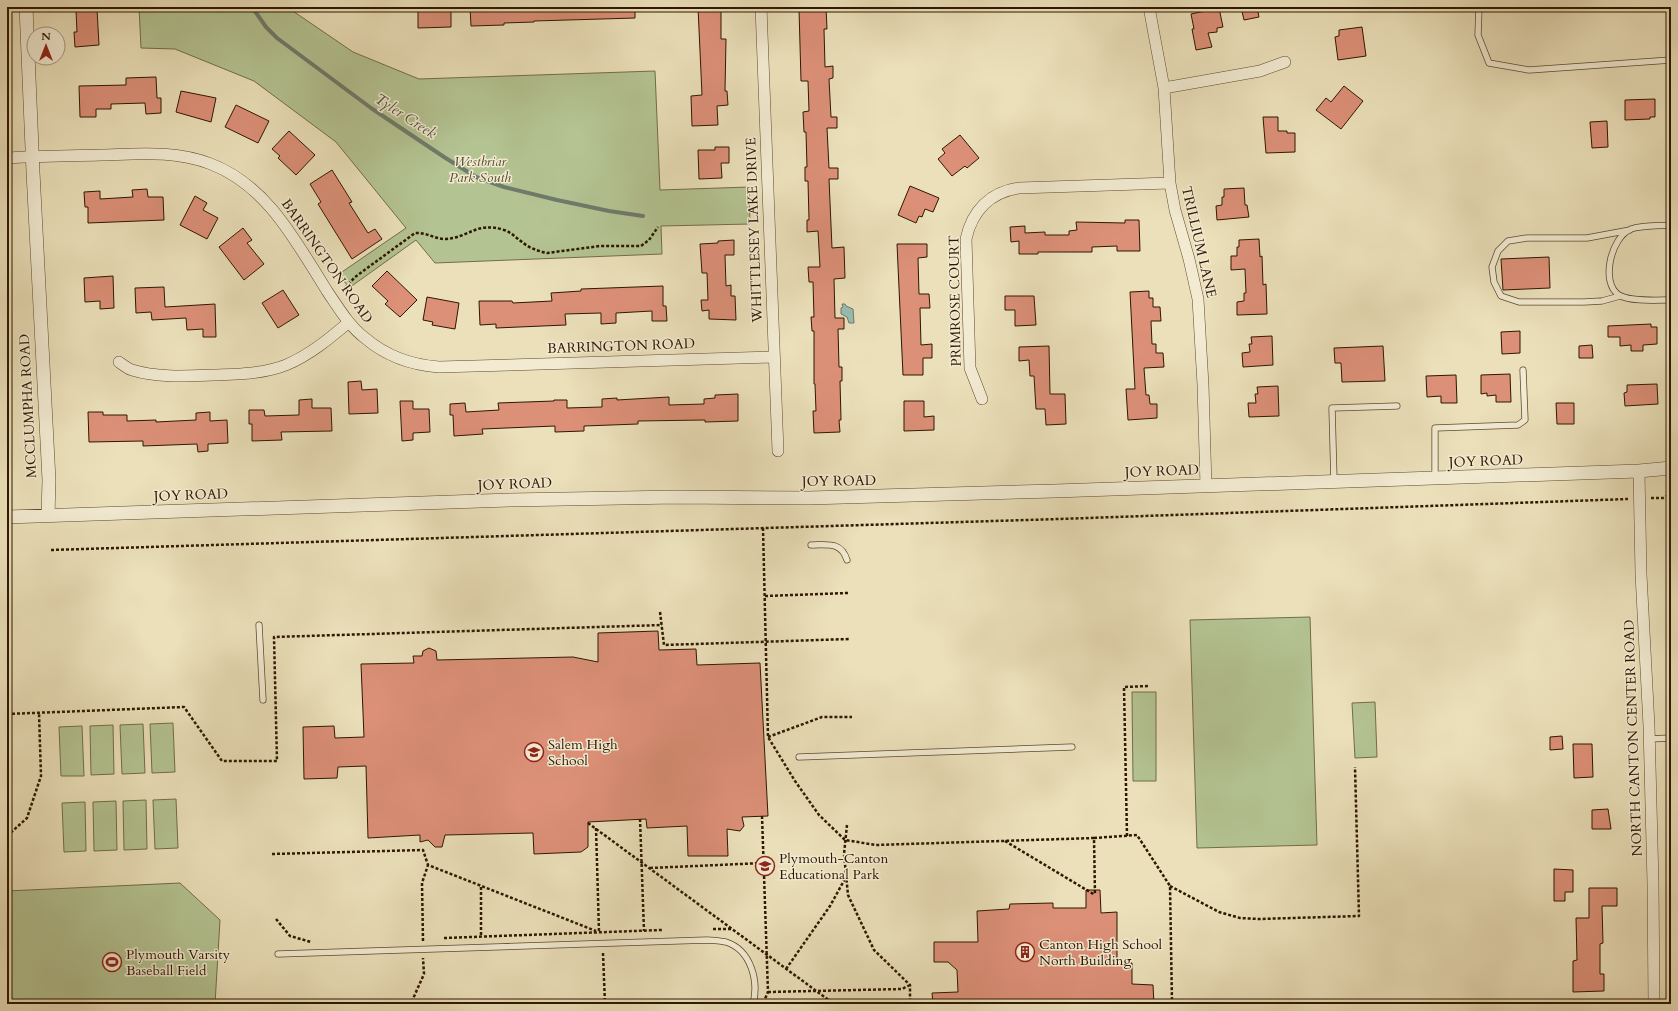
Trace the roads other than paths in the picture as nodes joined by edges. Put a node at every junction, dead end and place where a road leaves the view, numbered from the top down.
1 (26, 7) edge
2 (761, 7) edge
3 (1149, 7) edge
4 (1479, 7) edge
5 (1671, 60) edge
6 (1285, 62) dead end
7 (1164, 88) junction
8 (32, 157) junction
9 (7, 158) edge
10 (1170, 183) junction
11 (1671, 225) edge
12 (1630, 230) junction
13 (1620, 296) junction
14 (1671, 300) edge
15 (348, 322) junction
16 (774, 357) junction
17 (119, 362) dead end
18 (1523, 370) dead end
19 (982, 399) dead end
20 (1397, 406) dead end
21 (778, 451) dead end
22 (1671, 468) edge
23 (1640, 471) junction
24 (1435, 478) junction
25 (1334, 481) junction
26 (1206, 486) junction
27 (48, 516) junction
28 (7, 517) edge
29 (811, 545) dead end
30 (848, 560) dead end
31 (259, 625) dead end
32 (263, 700) dead end
33 (1671, 738) edge
34 (1649, 739) junction
35 (1072, 747) dead end
36 (799, 757) dead end
37 (278, 954) dead end
38 (753, 1004) edge
39 (1654, 1004) edge

1 - 8 street, MCCLUMPHA ROAD
2 - 16 street, WHITTLESEY LAKE DRIVE
3 - 7 street, TRILLIUM LANE
4 - 5 lane
6 - 7 street
7 - 10 street, TRILLIUM LANE
8 - 9 street, BARRINGTON ROAD
8 - 15 street, BARRINGTON ROAD
8 - 27 street, MCCLUMPHA ROAD
10 - 19 street, PRIMROSE COURT
10 - 26 street, TRILLIUM LANE
11 - 12 lane
12 - 13 lane
12 - 13 lane
13 - 14 lane
15 - 16 street, BARRINGTON ROAD
15 - 17 street
16 - 21 street, WHITTLESEY LAKE DRIVE
18 - 24 lane
20 - 25 lane
22 - 23 street, JOY ROAD
23 - 24 street, JOY ROAD
23 - 34 street, NORTH CANTON CENTER ROAD
24 - 25 street, JOY ROAD
25 - 26 street, JOY ROAD
26 - 27 street, JOY ROAD
27 - 28 street, JOY ROAD
29 - 30 lane
31 - 32 lane
33 - 34 lane
34 - 39 street, NORTH CANTON CENTER ROAD
35 - 36 lane
37 - 38 lane

